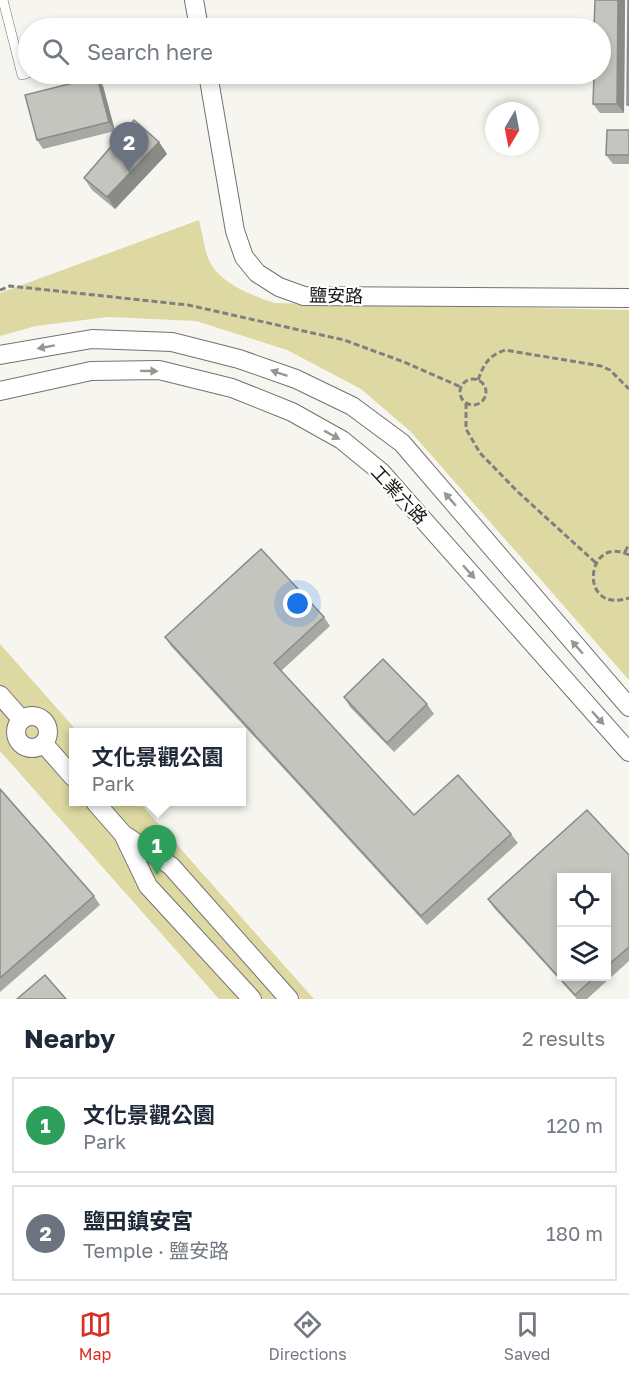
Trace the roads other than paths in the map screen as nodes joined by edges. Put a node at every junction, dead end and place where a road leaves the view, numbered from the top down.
1 (3, 0) edge
2 (194, 0) edge
3 (197, 18) edge
4 (18, 59) edge
5 (210, 84) edge
6 (629, 298) edge
7 (0, 355) edge
8 (0, 391) edge
9 (0, 695) edge
10 (629, 707) edge
11 (629, 752) edge
12 (69, 772) edge
13 (98, 806) edge
14 (123, 834) junction
15 (252, 999) edge
16 (289, 999) edge

1 - 4 lane
2 - 3 street
5 - 6 street, 鹽安路
10 -> 7 street, 工業六路
8 -> 11 street, 工業六路
9 - 12 street
13 - 14 street
14 - 15 street
14 - 16 street

